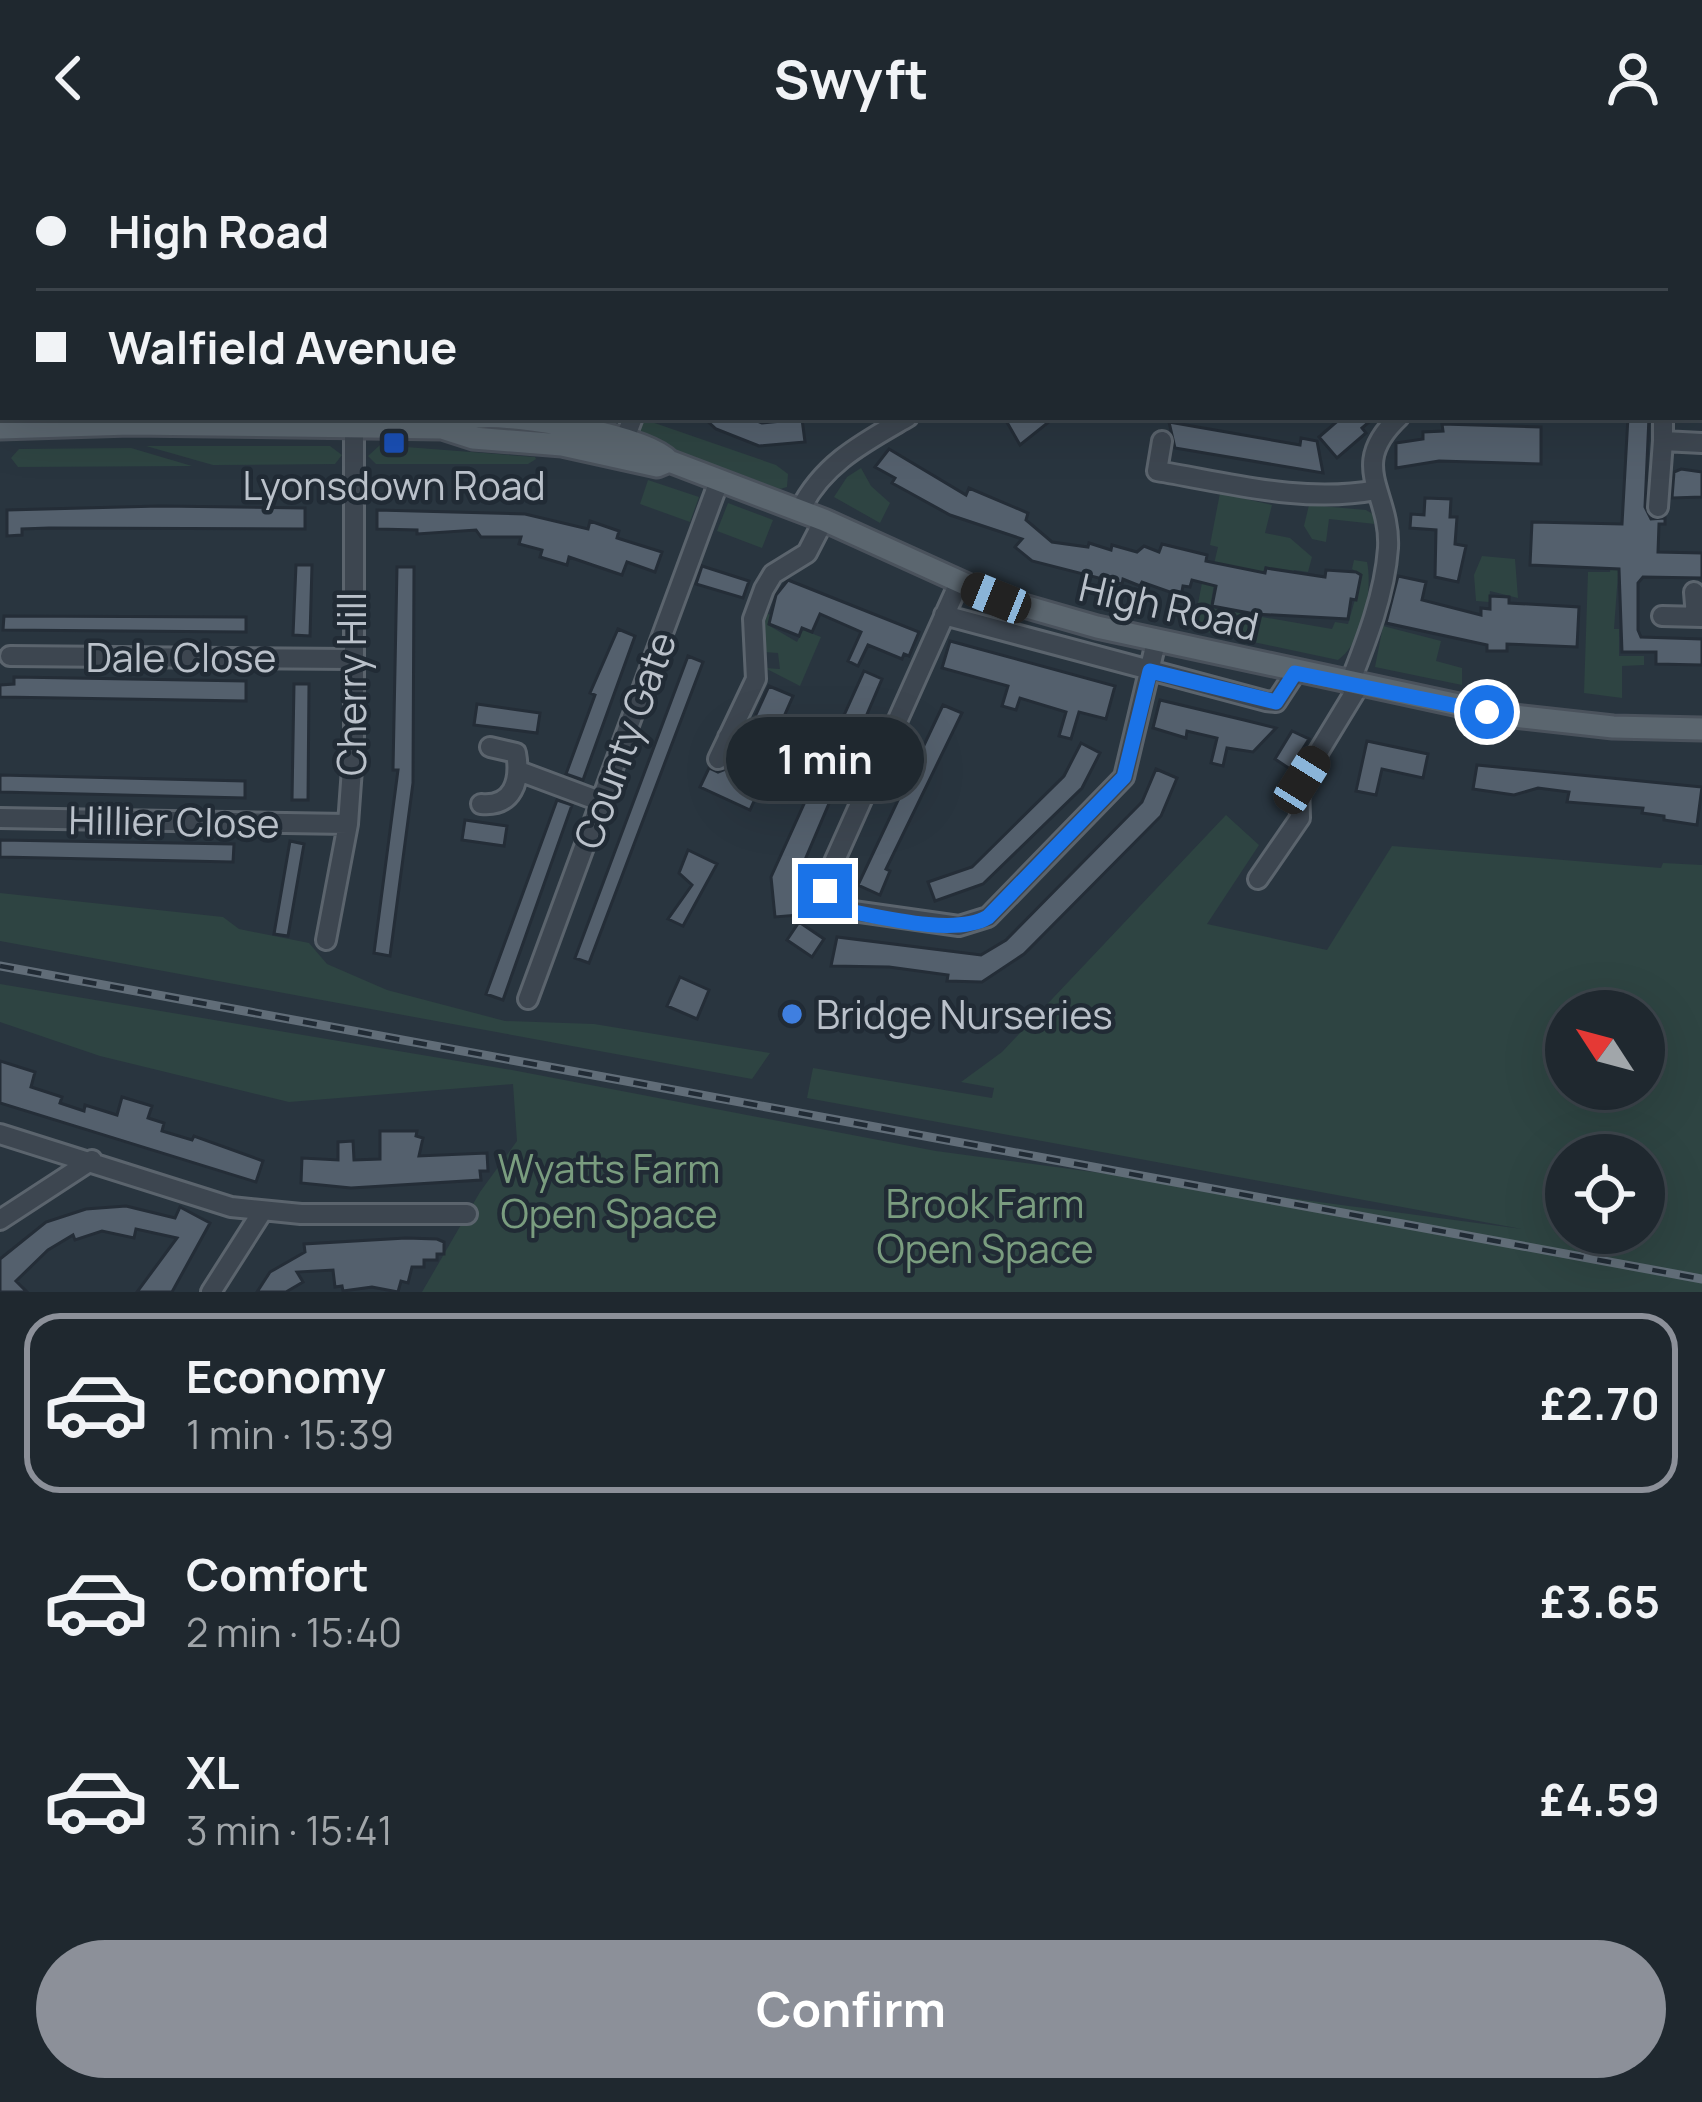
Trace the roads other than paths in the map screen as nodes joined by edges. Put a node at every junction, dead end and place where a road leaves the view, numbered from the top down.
1 (903, 420) edge
2 (1396, 420) edge
3 (1664, 420) edge
4 (129, 421) edge
5 (354, 424) junction
6 (0, 428) edge
7 (538, 428) edge
8 (564, 429) edge
9 (625, 437) edge
10 (1162, 441) dead end
11 (1663, 441) junction
12 (1702, 443) edge
13 (719, 481) junction
14 (1376, 490) junction
15 (1658, 507) dead end
16 (800, 510) junction
17 (824, 520) junction
18 (959, 583) junction
19 (1694, 592) dead end
20 (944, 615) junction
21 (1662, 616) dead end
22 (1699, 616) edge
23 (1156, 642) junction
24 (10, 656) dead end
25 (351, 659) junction
26 (1150, 671) junction
27 (1295, 673) junction
28 (1354, 686) junction
29 (1702, 729) edge
30 (728, 737) junction
31 (490, 747) dead end
32 (767, 755) dead end
33 (718, 759) dead end
34 (519, 771) junction
35 (602, 802) junction
36 (481, 804) dead end
37 (0, 818) edge
38 (348, 824) junction
39 (1257, 838) dead end
40 (1276, 852) junction
41 (1258, 879) dead end
42 (326, 940) dead end
43 (528, 999) dead end
44 (0, 1134) edge
45 (92, 1160) junction
46 (262, 1212) junction
47 (466, 1214) dead end
48 (0, 1220) edge
49 (211, 1292) edge

1 - 16 street
2 - 14 street
3 - 11 street
4 - 5 main road, High Road
4 - 6 main road, High Road
5 - 7 main road, High Road
5 - 25 street, Cherry Hill
7 - 8 main road, High Road
8 - 9 main road, High Road
9 - 13 main road, High Road
10 - 14 street
11 - 12 street
11 - 15 street
13 - 16 main road, High Road
13 - 35 street, County Gate
14 - 28 street
16 - 17 main road, High Road
17 - 18 main road, High Road
17 - 30 street
18 - 20 street
18 - 23 main road, High Road
19 - 22 street
20 - 26 street, High Road
20 - 26 street
21 - 22 street
23 - 26 street
23 - 27 main road, High Road
24 - 25 street, Dale Close
25 - 38 street, Cherry Hill
26 - 27 street, High Road
27 - 28 main road, High Road
28 - 29 main road, High Road
28 - 40 street
30 - 32 street
30 - 33 street
31 - 34 street
34 - 35 street
34 - 36 street
35 - 43 street, County Gate
37 - 38 street, Hillier Close
38 - 42 street, Cherry Hill
39 - 40 street
40 - 41 street
44 - 45 street
45 - 46 street
45 - 48 street
46 - 47 street
46 - 49 street

